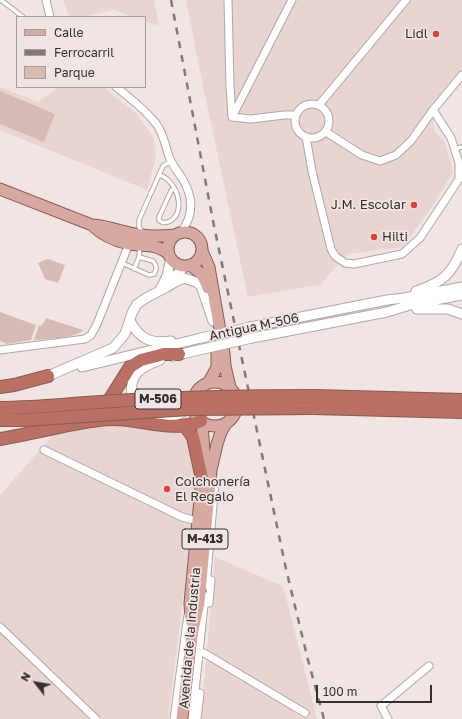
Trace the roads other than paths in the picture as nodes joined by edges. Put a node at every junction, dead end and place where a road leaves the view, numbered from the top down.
1 (1, 0) edge
2 (46, 0) edge
3 (228, 0) edge
4 (292, 0) edge
5 (406, 0) edge
6 (22, 16) edge
7 (50, 16) edge
8 (462, 75) edge
9 (117, 88) edge
10 (319, 105) junction
11 (433, 110) junction
12 (296, 115) junction
13 (232, 117) junction
14 (326, 132) junction
15 (306, 138) junction
16 (462, 147) edge
17 (454, 148) junction
18 (171, 161) junction
19 (159, 175) junction
20 (174, 188) junction
21 (0, 189) edge
22 (178, 233) junction
23 (138, 239) junction
24 (462, 249) edge
25 (202, 251) junction
26 (169, 255) junction
27 (139, 257) junction
28 (122, 263) junction
29 (188, 266) junction
30 (134, 269) junction
31 (462, 287) edge
32 (164, 289) junction
33 (462, 295) edge
34 (387, 300) junction
35 (388, 312) junction
36 (462, 314) edge
37 (130, 321) junction
38 (213, 321) junction
39 (201, 338) junction
40 (0, 350) edge
41 (179, 354) junction
42 (48, 376) junction
43 (209, 382) junction
44 (0, 387) edge
45 (230, 387) junction
46 (193, 399) junction
47 (462, 400) edge
48 (0, 408) edge
49 (462, 412) edge
50 (0, 420) edge
51 (93, 421) junction
52 (202, 422) junction
53 (226, 423) junction
54 (185, 426) junction
55 (0, 439) edge
56 (217, 444) junction
57 (44, 450) dead end
58 (202, 479) junction
59 (198, 521) junction
60 (209, 559) junction
61 (190, 603) junction
62 (0, 627) edge
63 (192, 634) junction
64 (204, 653) junction
65 (430, 666) dead end
66 (305, 713) dead end
67 (96, 719) edge
68 (174, 719) edge
69 (182, 719) edge
70 (192, 719) edge
71 (197, 719) edge
72 (388, 719) edge

1 - 6 lane
2 - 7 street
3 - 13 street
4 - 13 street
5 - 10 street
8 - 11 street
9 - 18 street
10 - 12 street
10 - 14 street
11 - 14 street
11 - 17 street
12 - 13 street
12 - 15 street
14 - 15 street
15 - 17 street
16 - 17 lane
18 - 19 lane
18 - 22 street
19 - 20 lane
19 - 23 lane
20 - 20 lane
21 - 23 main road
22 - 23 main road
22 - 25 main road, M-413
22 - 26 main road
23 - 26 main road
23 - 27 lane
23 - 28 street
24 - 34 street
25 - 29 main road
25 - 45 main road, M-413
26 - 29 main road
26 - 32 street
27 - 30 lane
27 - 30 lane
28 - 30 lane
28 - 40 street
29 - 32 street
29 - 38 main road
31 - 34 street, Antigua M-506
32 - 37 street
32 - 38 street
33 - 35 street, Antigua M-506
34 - 39 street, Antigua M-506, bridge
35 - 36 street
35 - 41 street, Antigua M-506, bridge
37 - 39 street
37 - 42 street
38 - 43 main road
39 - 42 street, Antigua M-506
41 - 46 street, Antigua M-506
41 - 51 highway
42 - 44 highway
43 - 45 main road
43 - 46 main road
45 - 53 main road, M-413
46 - 52 main road, M-413
47 - 48 highway, M-506, bridge
49 - 50 highway, M-506, bridge
51 - 54 highway
51 - 55 highway
52 - 53 main road
52 - 54 highway
52 - 58 main road, M-413
53 - 56 main road, M-413
54 - 58 highway
56 - 60 street, Avenida de la Industria
56 - 63 main road, M-413
57 - 59 street
58 - 59 main road, M-413
59 - 61 main road, M-413
60 - 64 street, Avenida de la Industria
60 - 70 street, Avenida de la Industria
61 - 63 main road, M-413
61 - 68 street, Avenida de la Industria
62 - 67 street
63 - 69 main road, Avenida de la Industria / M-413
64 - 66 street
64 - 71 street, Avenida de la Industria
65 - 72 street

